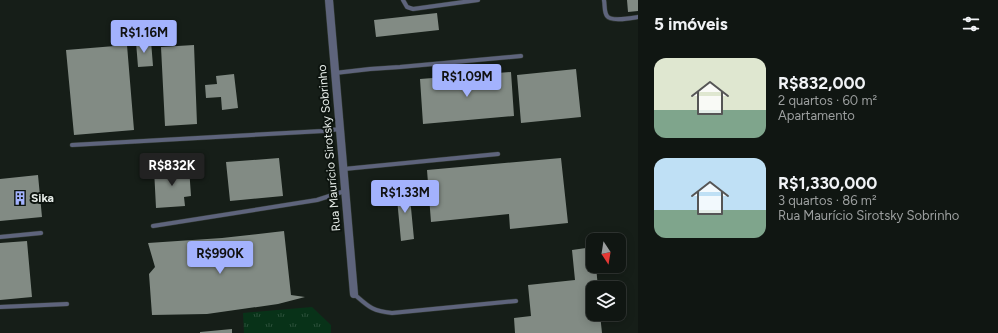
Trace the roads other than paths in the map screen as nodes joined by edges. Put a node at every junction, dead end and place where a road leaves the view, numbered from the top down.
1 (328, 0) edge
2 (402, 0) edge
3 (478, 0) edge
4 (604, 0) edge
5 (638, 17) edge
6 (521, 56) dead end
7 (335, 73) junction
8 (340, 129) junction
9 (72, 145) dead end
10 (498, 154) dead end
11 (343, 169) junction
12 (345, 191) junction
13 (153, 226) dead end
14 (41, 233) dead end
15 (0, 237) edge
16 (354, 294) joint
17 (516, 301) dead end
18 (67, 304) dead end
19 (0, 307) edge

1 - 7 street, Rua Maurício Sirotsky Sobrinho
2 - 3 lane
4 - 5 lane
6 - 7 lane
7 - 8 street, Rua Maurício Sirotsky Sobrinho
8 - 9 lane
8 - 11 street, Rua Maurício Sirotsky Sobrinho
10 - 11 lane
11 - 12 street, Rua Maurício Sirotsky Sobrinho
12 - 13 lane
12 - 16 street, Rua Maurício Sirotsky Sobrinho
14 - 15 lane
16 - 17 lane
18 - 19 lane

